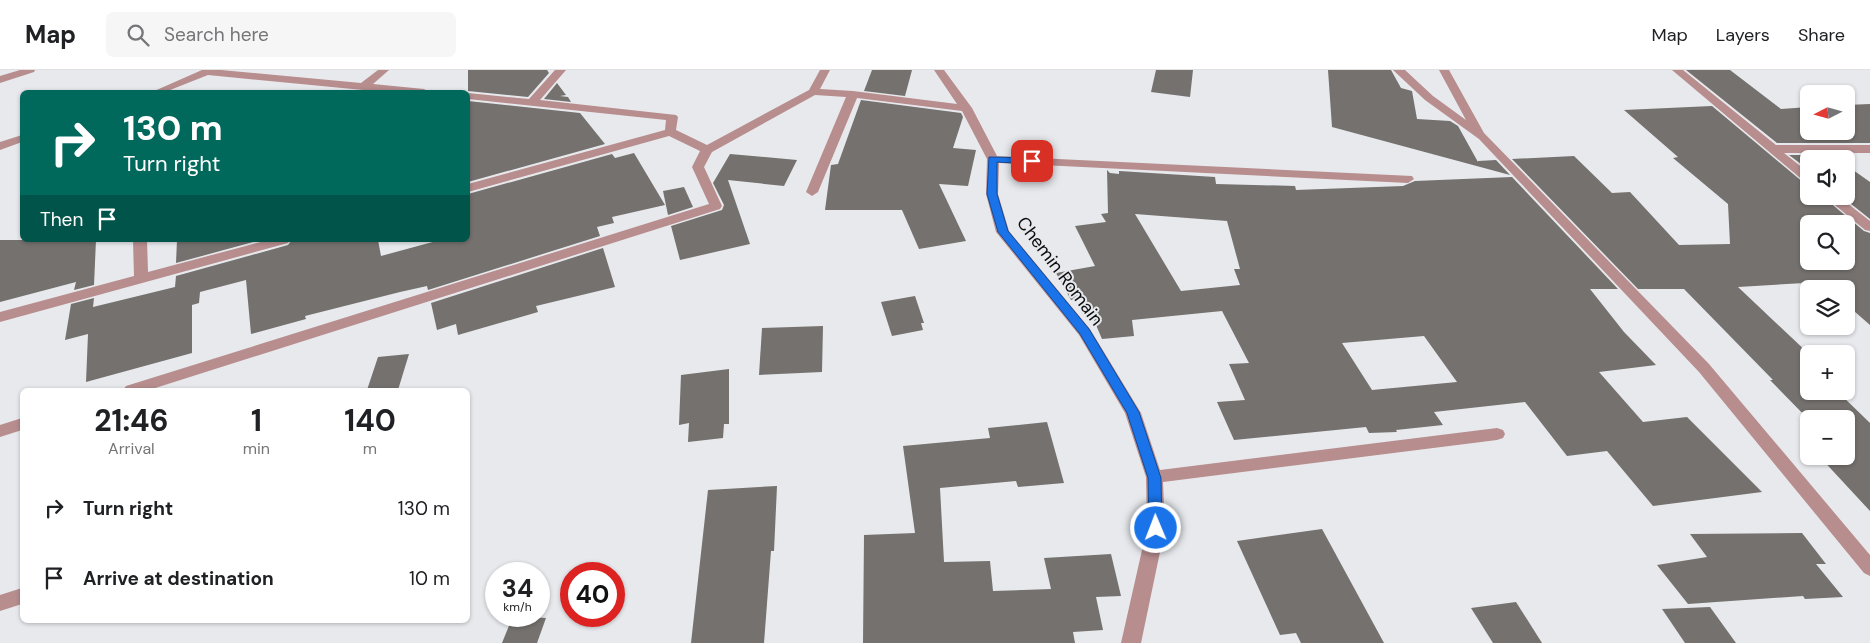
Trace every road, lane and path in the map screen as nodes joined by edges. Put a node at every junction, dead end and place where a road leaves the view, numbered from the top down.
1 (30, 70) edge
2 (384, 70) edge
3 (561, 70) edge
4 (825, 70) edge
5 (938, 70) edge
6 (1398, 70) edge
7 (1444, 70) edge
8 (1677, 70) edge
9 (210, 71) edge
10 (0, 80) edge
11 (363, 87) junction
12 (328, 88) edge
13 (162, 90) edge
14 (400, 90) edge
15 (813, 92) junction
16 (853, 94) junction
17 (470, 96) edge
18 (532, 102) junction
19 (966, 108) junction
20 (670, 132) junction
21 (1483, 137) junction
22 (20, 139) edge
23 (0, 146) edge
24 (1870, 148) edge
25 (1771, 149) junction
26 (707, 150) junction
27 (993, 159) junction
28 (1800, 172) edge
29 (1408, 179) dead end
30 (470, 187) edge
31 (812, 192) dead end
32 (1842, 205) edge
33 (1870, 227) edge
34 (140, 242) edge
35 (276, 242) edge
36 (142, 279) junction
37 (0, 317) edge
38 (137, 388) edge
39 (20, 425) edge
40 (0, 431) edge
41 (1497, 434) dead end
42 (1154, 478) junction
43 (1870, 568) edge
44 (20, 597) edge
45 (0, 603) edge
46 (1131, 643) edge

1 - 10 street
2 - 11 street
3 - 18 street
4 - 15 street
5 - 19 street, Chemin Romain
6 - 21 street
7 - 21 street
8 - 25 street
9 - 12 street
9 - 13 street
11 - 12 street
11 - 14 street
15 - 16 street
15 - 26 street
16 - 19 street
16 - 31 street
17 - 18 street
18 - 20 street
19 - 27 street, Chemin Romain
20 - 26 street
20 - 30 street
21 - 43 street
22 - 23 street
24 - 25 street
25 - 28 street
26 - 38 street
27 - 29 street
27 - 42 street, Chemin Romain
32 - 33 street
34 - 36 street
35 - 36 street
36 - 37 street
39 - 40 street
41 - 42 street
42 - 46 street, Chemin Romain
44 - 45 street

